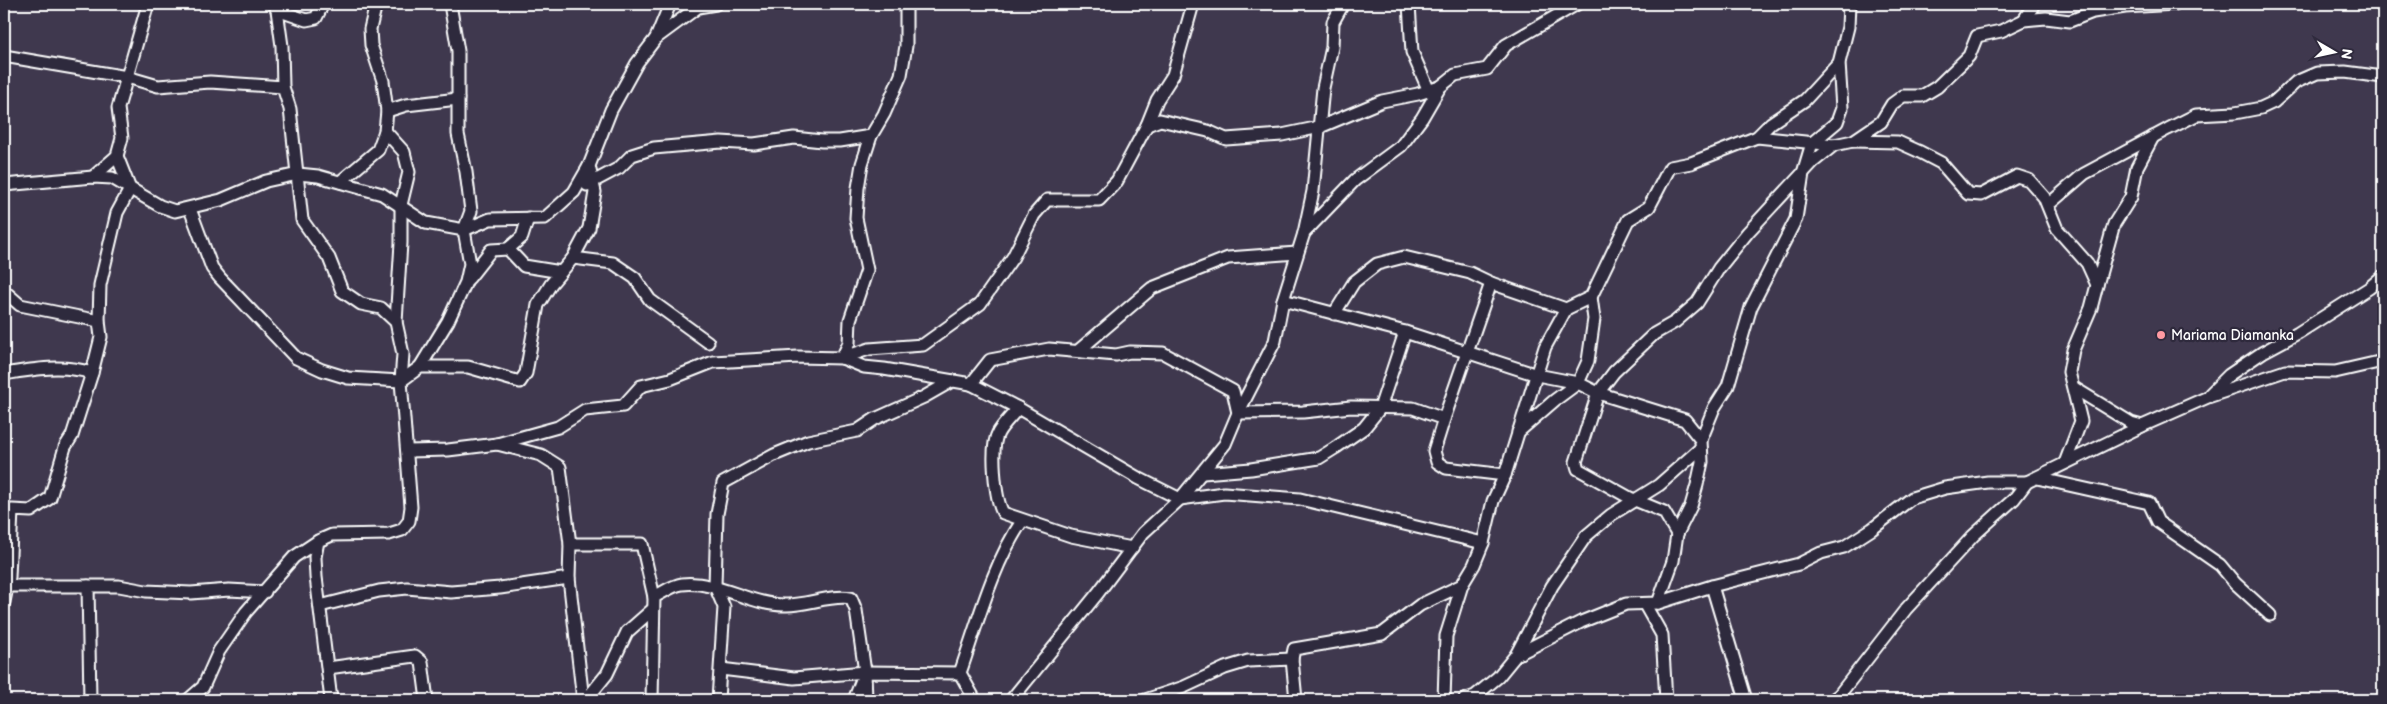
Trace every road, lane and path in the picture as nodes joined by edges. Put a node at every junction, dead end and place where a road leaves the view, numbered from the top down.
1 (148, 4) edge
2 (323, 4) edge
3 (376, 4) edge
4 (450, 4) edge
5 (670, 4) edge
6 (716, 4) edge
7 (906, 4) edge
8 (1193, 4) edge
9 (1343, 4) edge
10 (1409, 4) edge
11 (1577, 4) edge
12 (1849, 4) edge
13 (2034, 4) edge
14 (2175, 4) edge
15 (276, 7) edge
16 (2024, 20) junction
17 (656, 38) junction
18 (4, 56) edge
19 (1839, 63) junction
20 (2383, 76) edge
21 (127, 77) junction
22 (283, 87) junction
23 (1440, 87) junction
24 (1429, 91) junction
25 (458, 99) junction
26 (387, 111) junction
27 (1147, 125) junction
28 (1320, 127) junction
29 (385, 131) junction
30 (871, 136) junction
31 (1756, 137) junction
32 (2152, 137) junction
33 (1852, 141) junction
34 (1812, 143) junction
35 (1834, 145) junction
36 (117, 156) junction
37 (589, 166) junction
38 (1803, 173) junction
39 (298, 174) junction
40 (93, 177) junction
41 (340, 182) junction
42 (593, 182) junction
43 (4, 185) edge
44 (130, 189) junction
45 (574, 192) junction
46 (401, 205) junction
47 (2048, 205) junction
48 (190, 209) junction
49 (528, 218) junction
50 (464, 230) junction
51 (1304, 233) junction
52 (508, 249) junction
53 (1297, 253) junction
54 (573, 258) junction
55 (561, 272) junction
56 (2383, 276) edge
57 (466, 282) junction
58 (1491, 283) junction
59 (2097, 285) junction
60 (4, 291) edge
61 (1591, 298) junction
62 (1283, 300) junction
63 (1566, 309) junction
64 (1334, 314) junction
65 (99, 321) junction
66 (396, 322) junction
67 (1405, 332) junction
68 (708, 342) dead end
69 (1078, 351) junction
70 (1467, 351) junction
71 (842, 358) junction
72 (2383, 361) edge
73 (420, 367) junction
74 (92, 373) junction
75 (4, 374) edge
76 (1537, 375) junction
77 (401, 381) junction
78 (952, 381) junction
79 (1578, 383) junction
80 (971, 384) junction
81 (2074, 388) junction
82 (1598, 393) junction
83 (2208, 397) junction
84 (1018, 408) junction
85 (1380, 408) junction
86 (1238, 413) junction
87 (1444, 419) junction
88 (2142, 426) junction
89 (1516, 433) junction
90 (497, 444) junction
91 (1701, 444) junction
92 (408, 451) junction
93 (2065, 463) junction
94 (1203, 473) junction
95 (1505, 475) junction
96 (2032, 480) junction
97 (1180, 499) junction
98 (1634, 500) junction
99 (8, 509) edge
100 (1022, 521) junction
101 (1677, 534) junction
102 (318, 540) junction
103 (1483, 542) junction
104 (570, 544) junction
105 (1132, 548) junction
106 (569, 578) junction
107 (7, 580) edge
108 (1462, 585) junction
109 (88, 586) junction
110 (715, 586) junction
111 (1712, 586) junction
112 (265, 592) junction
113 (654, 597) junction
114 (4, 602) edge
115 (1658, 603) junction
116 (1645, 605) junction
117 (320, 606) junction
118 (652, 610) junction
119 (2270, 615) dead end
120 (1516, 655) junction
121 (1292, 660) junction
122 (328, 668) junction
123 (721, 669) junction
124 (865, 672) junction
125 (960, 673) junction
126 (203, 687) junction
127 (90, 700) edge
128 (188, 700) edge
129 (200, 700) edge
130 (331, 700) edge
131 (426, 700) edge
132 (584, 700) edge
133 (652, 700) edge
134 (718, 700) edge
135 (854, 700) edge
136 (866, 700) edge
137 (974, 700) edge
138 (1010, 700) edge
139 (1144, 700) edge
140 (1296, 700) edge
141 (1444, 700) edge
142 (1464, 700) edge
143 (1666, 700) edge
144 (1746, 700) edge
145 (1832, 700) edge

1 - 21 street
2 - 15 street
3 - 26 street
4 - 25 street
5 - 17 street
6 - 17 street
7 - 30 street
8 - 27 street
9 - 28 street
10 - 24 street
11 - 23 street
12 - 19 street
13 - 16 street
14 - 16 street
15 - 22 street
16 - 33 street
17 - 37 street
18 - 21 street
19 - 31 street
19 - 34 street
20 - 32 street
21 - 22 street
21 - 36 street
22 - 39 street
23 - 24 street
23 - 51 street
24 - 28 street
25 - 26 street
25 - 50 street
26 - 29 street
27 - 28 street
27 - 71 street
28 - 51 street
29 - 41 street
29 - 46 street
30 - 42 street
30 - 71 street
31 - 34 street
31 - 61 street
32 - 47 street
32 - 59 street
33 - 35 street
33 - 47 street
34 - 35 street
34 - 38 street
35 - 38 street
36 - 40 street
36 - 44 street
37 - 42 street
37 - 45 street
38 - 82 street
38 - 91 street
39 - 41 street
39 - 48 street
39 - 66 street
40 - 43 street
40 - 44 street
41 - 46 street
42 - 45 street
42 - 54 street
44 - 48 street
44 - 65 street
45 - 49 street
46 - 50 street
46 - 66 street
47 - 59 street
48 - 77 street
49 - 50 street
49 - 52 street
50 - 57 street
51 - 53 street
52 - 55 street
52 - 57 street
53 - 62 street
53 - 69 street
54 - 55 street
54 - 68 street
55 - 73 street
56 - 83 street
57 - 73 street
58 - 63 street
58 - 64 street
58 - 70 street
59 - 81 street
60 - 65 street
61 - 63 street
61 - 79 street
62 - 64 street
62 - 86 street
63 - 76 street
64 - 67 street
65 - 74 street
66 - 77 street
67 - 70 street
67 - 85 street
69 - 80 street
69 - 86 street
70 - 76 street
70 - 87 street
71 - 78 street
71 - 90 street
72 - 83 street
73 - 77 street
74 - 75 street
74 - 99 street
76 - 79 street
76 - 89 street
77 - 92 street
78 - 80 street
78 - 110 street
79 - 82 street
79 - 89 street
80 - 84 street
81 - 88 street
81 - 93 street
82 - 91 street
82 - 98 street
83 - 88 street
84 - 97 street
84 - 100 street
85 - 86 street
85 - 87 street
85 - 94 street
86 - 94 street
87 - 95 street
88 - 93 street
89 - 95 street
90 - 92 street
90 - 104 street
91 - 98 street
91 - 101 street
92 - 102 street
93 - 96 street
94 - 97 street
95 - 103 street
96 - 111 street
96 - 119 street
96 - 145 street
97 - 103 street
97 - 105 street
98 - 101 street
98 - 120 street
99 - 107 street
100 - 105 street
100 - 125 street
101 - 115 street
102 - 112 street
102 - 117 street
103 - 108 street
104 - 106 street
104 - 113 street
105 - 138 street
106 - 117 street
106 - 132 street
107 - 109 street
107 - 114 street
108 - 121 street
108 - 141 street
109 - 112 street
109 - 127 street
110 - 113 street
110 - 123 street
110 - 124 street
111 - 115 street
111 - 144 street
112 - 126 street
113 - 118 street
115 - 116 street
116 - 120 street
116 - 143 street
117 - 122 street
118 - 132 street
118 - 133 street
120 - 142 street
121 - 139 street
121 - 140 street
122 - 130 street
122 - 131 street
123 - 124 street
123 - 134 street
124 - 125 street
124 - 135 street
124 - 136 street
125 - 137 street
126 - 128 street
126 - 129 street

